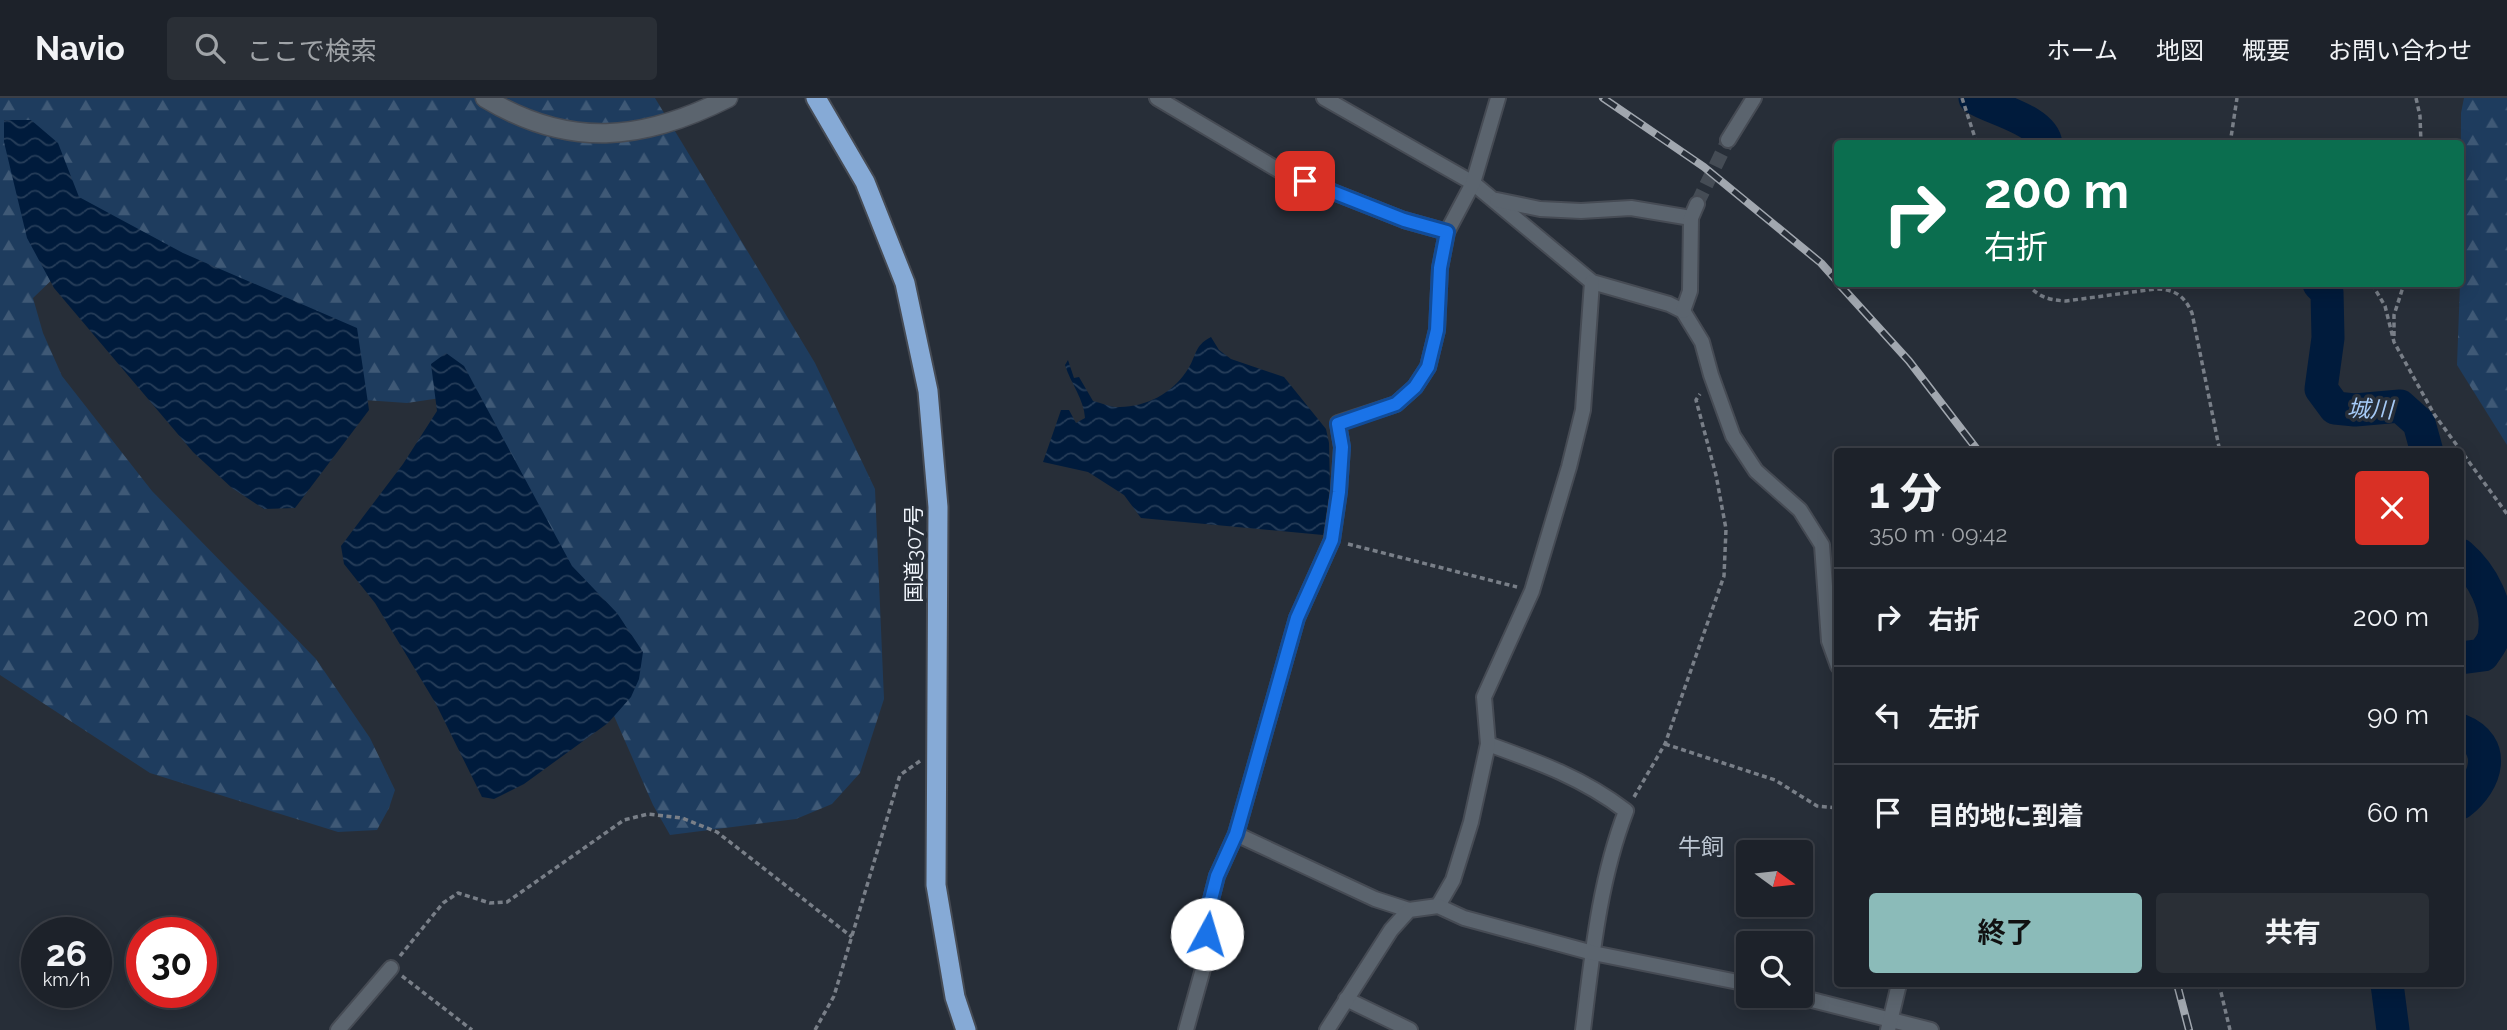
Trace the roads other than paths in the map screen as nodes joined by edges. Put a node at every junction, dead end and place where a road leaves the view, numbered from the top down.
1 (485, 98) edge
2 (728, 98) edge
3 (816, 98) edge
4 (1157, 98) edge
5 (1324, 98) edge
6 (1498, 98) edge
7 (1754, 98) edge
8 (1174, 102) edge
9 (1728, 140) tunnel mouth
10 (1472, 183) junction
11 (1492, 199) junction
12 (1697, 204) tunnel mouth
13 (1691, 218) junction
14 (1447, 232) junction
15 (1592, 282) junction
16 (1683, 311) junction
17 (1834, 655) edge
18 (1488, 744) junction
19 (1236, 834) junction
20 (1438, 906) junction
21 (1409, 910) junction
22 (1593, 953) junction
23 (391, 968) road end
24 (1736, 982) edge
25 (1898, 987) edge
26 (1346, 999) junction
27 (1813, 1001) edge
28 (1889, 1025) edge
29 (338, 1030) edge
30 (966, 1030) edge
31 (1186, 1030) edge
32 (1326, 1030) edge
33 (1410, 1030) edge
34 (1583, 1030) edge
35 (1931, 1030) edge

1 - 2 street
3 - 30 highway, 国道307号
4 - 8 street
5 - 10 street
6 - 10 street
7 - 9 street
8 - 14 street
10 - 11 street
10 - 14 street
11 - 13 street
11 - 15 street
12 - 13 street
13 - 16 street
14 - 19 street
15 - 16 street
15 - 18 street
16 - 17 street
18 - 20 street
18 - 22 street
19 - 21 street
19 - 31 street
20 - 21 street
20 - 22 street
21 - 26 street
22 - 24 street
22 - 34 street
23 - 29 street
25 - 28 street
26 - 32 street
26 - 33 street
27 - 28 street
28 - 35 street

